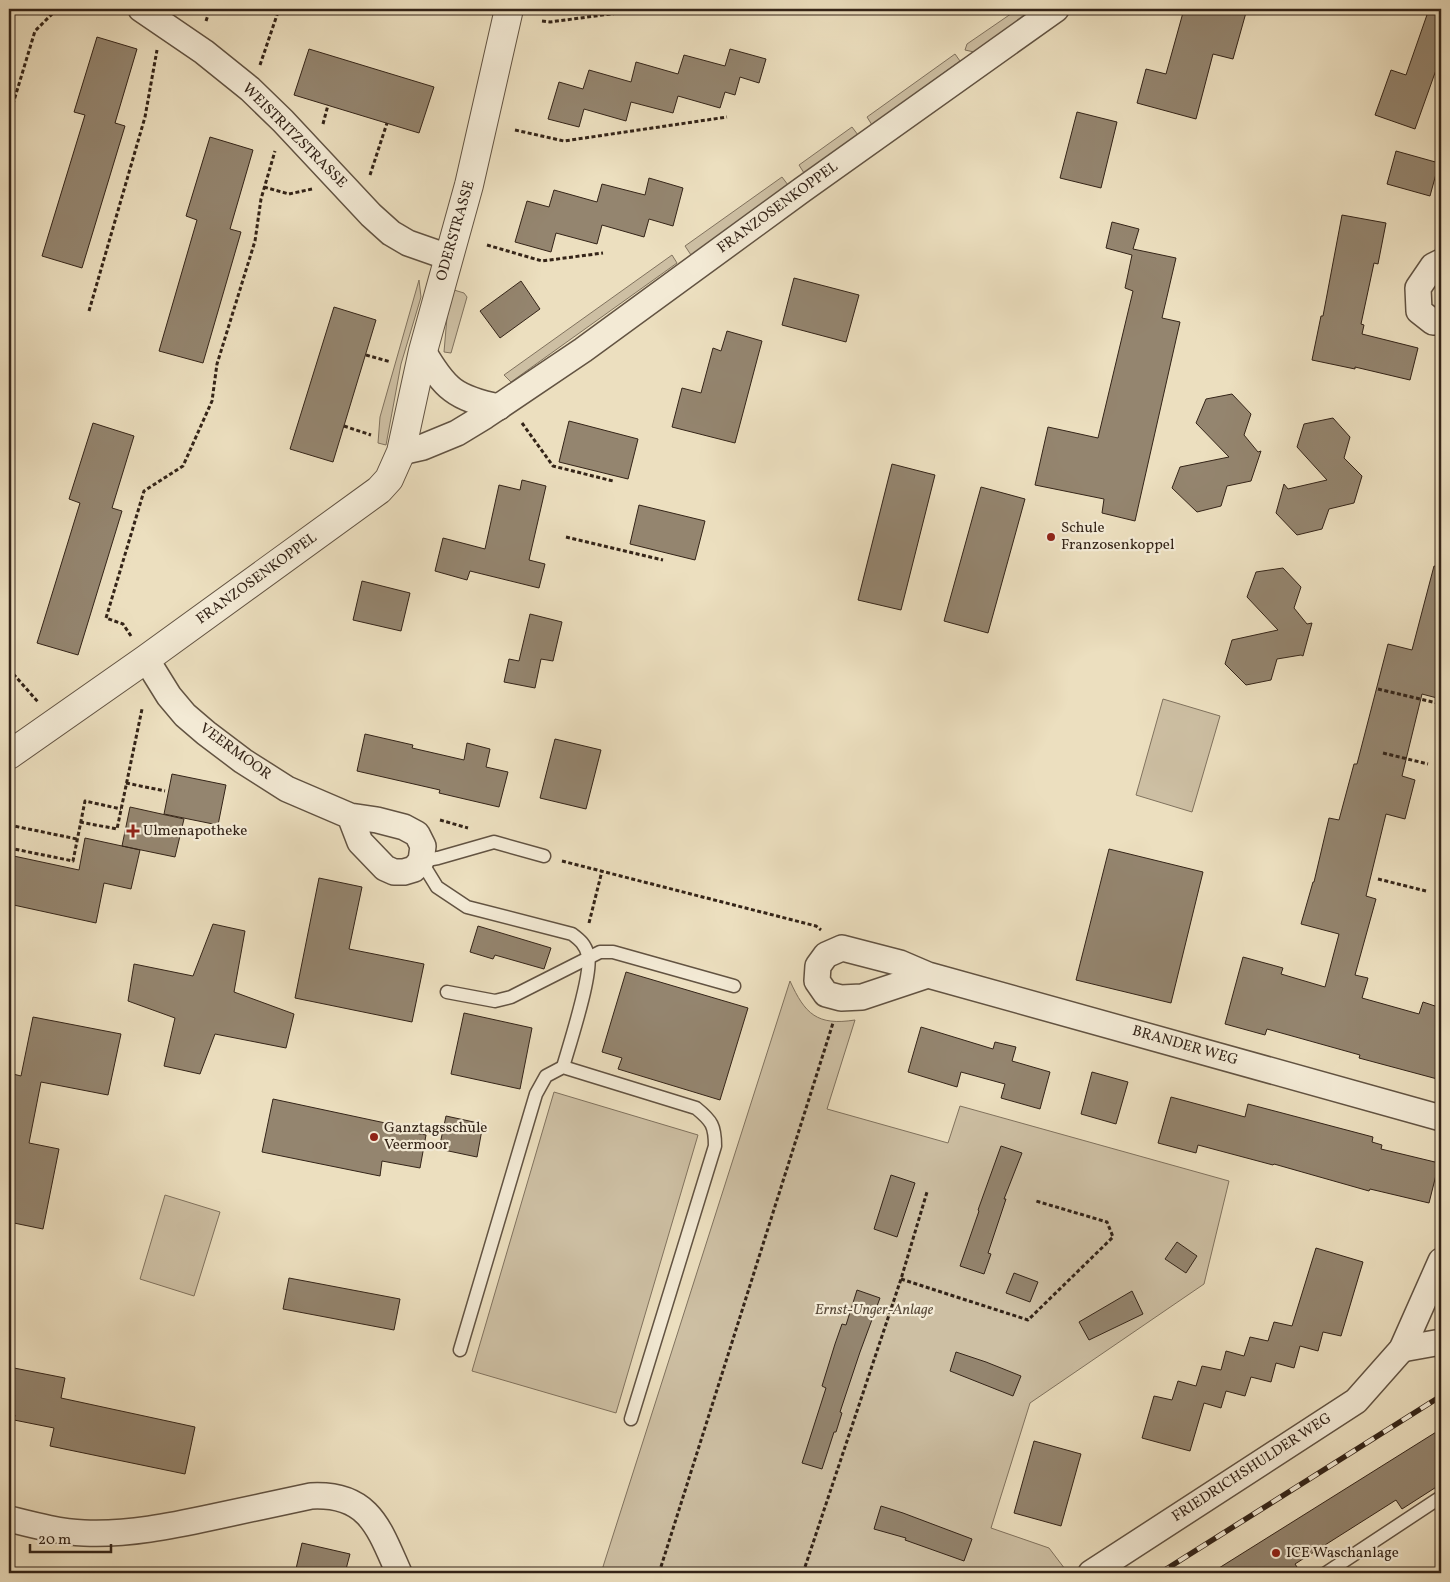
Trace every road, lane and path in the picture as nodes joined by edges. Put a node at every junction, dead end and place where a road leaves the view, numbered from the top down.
1 (54, 9) edge
2 (141, 9) edge
3 (279, 9) edge
4 (509, 9) edge
5 (648, 9) edge
6 (1056, 9) edge
7 (542, 21) dead end
8 (159, 45) dead end
9 (259, 70) dead end
10 (328, 106) dead end
11 (9, 117) edge
12 (727, 117) dead end
13 (387, 123) dead end
14 (321, 129) dead end
15 (515, 130) dead end
16 (276, 146) dead end
17 (369, 179) dead end
18 (264, 187) junction
19 (315, 188) dead end
20 (487, 245) dead end
21 (603, 253) dead end
22 (448, 257) junction
23 (1441, 262) edge
24 (89, 311) dead end
25 (1441, 322) edge
26 (423, 351) junction
27 (366, 355) dead end
28 (392, 362) dead end
29 (499, 407) junction
30 (520, 419) dead end
31 (344, 426) dead end
32 (371, 435) dead end
33 (401, 452) junction
34 (612, 480) dead end
35 (566, 537) dead end
36 (663, 560) dead end
37 (131, 637) dead end
38 (146, 659) junction
39 (9, 669) edge
40 (1378, 689) dead end
41 (39, 702) dead end
42 (1441, 704) edge
43 (142, 709) dead end
44 (1383, 753) dead end
45 (9, 755) edge
46 (1428, 764) dead end
47 (126, 783) junction
48 (165, 791) dead end
49 (121, 809) junction
50 (350, 816) junction
51 (434, 819) dead end
52 (80, 822) junction
53 (9, 825) edge
54 (77, 839) junction
55 (494, 842) junction
56 (9, 848) edge
57 (544, 856) joint
58 (421, 861) junction
59 (602, 871) junction
60 (1378, 879) dead end
61 (1426, 891) dead end
62 (583, 943) junction
63 (842, 948) junction
64 (588, 956) junction
65 (928, 975) junction
66 (734, 986) dead end
67 (447, 992) dead end
68 (841, 998) junction
69 (563, 1067) junction
70 (1441, 1118) edge
71 (927, 1192) dead end
72 (1036, 1201) dead end
73 (1441, 1261) edge
74 (901, 1278) junction
75 (1441, 1342) edge
76 (1402, 1349) junction
77 (460, 1350) dead end
78 (632, 1419) dead end
79 (1441, 1496) edge
80 (9, 1519) edge
81 (399, 1573) edge
82 (659, 1573) edge
83 (803, 1573) edge
84 (1091, 1573) edge
85 (1326, 1573) edge

1 - 11 path
2 - 22 street, WEISTRITZSTRASSE
3 - 9 path
4 - 22 street, ODERSTRASSE
5 - 7 path
6 - 29 street, FRANZOSENKOPPEL
8 - 24 path
10 - 14 path
12 - 15 path
13 - 17 path
16 - 18 path
18 - 19 path
18 - 37 path
20 - 21 path
22 - 26 street, ODERSTRASSE
23 - 25 street
26 - 29 street
26 - 33 street, ODERSTRASSE
27 - 28 path
29 - 33 street, FRANZOSENKOPPEL
30 - 34 path
31 - 32 path
33 - 38 street, FRANZOSENKOPPEL
35 - 36 path
38 - 45 street, FRANZOSENKOPPEL
38 - 50 street, VEERMOOR
39 - 41 path
40 - 42 path
43 - 47 path
44 - 46 path
47 - 48 path
47 - 49 path
49 - 52 path
49 - 52 path
50 - 58 street, VEERMOOR
50 - 58 street
51 - 55 path
52 - 54 path
53 - 54 path
54 - 56 path
55 - 57 lane
55 - 58 lane
57 - 59 path
58 - 62 lane
59 - 62 path
59 - 63 path
60 - 61 path
62 - 64 lane
63 - 65 street, BRANDER WEG
63 - 68 street
64 - 66 lane
64 - 67 lane
64 - 69 lane
65 - 68 street
65 - 70 street, BRANDER WEG
68 - 82 path
69 - 77 lane
69 - 78 lane
71 - 74 path
72 - 74 path
73 - 76 street, FRIEDRICHSHULDER WEG
74 - 83 path
75 - 76 street
76 - 84 street, FRIEDRICHSHULDER WEG
79 - 85 lane
80 - 81 street

